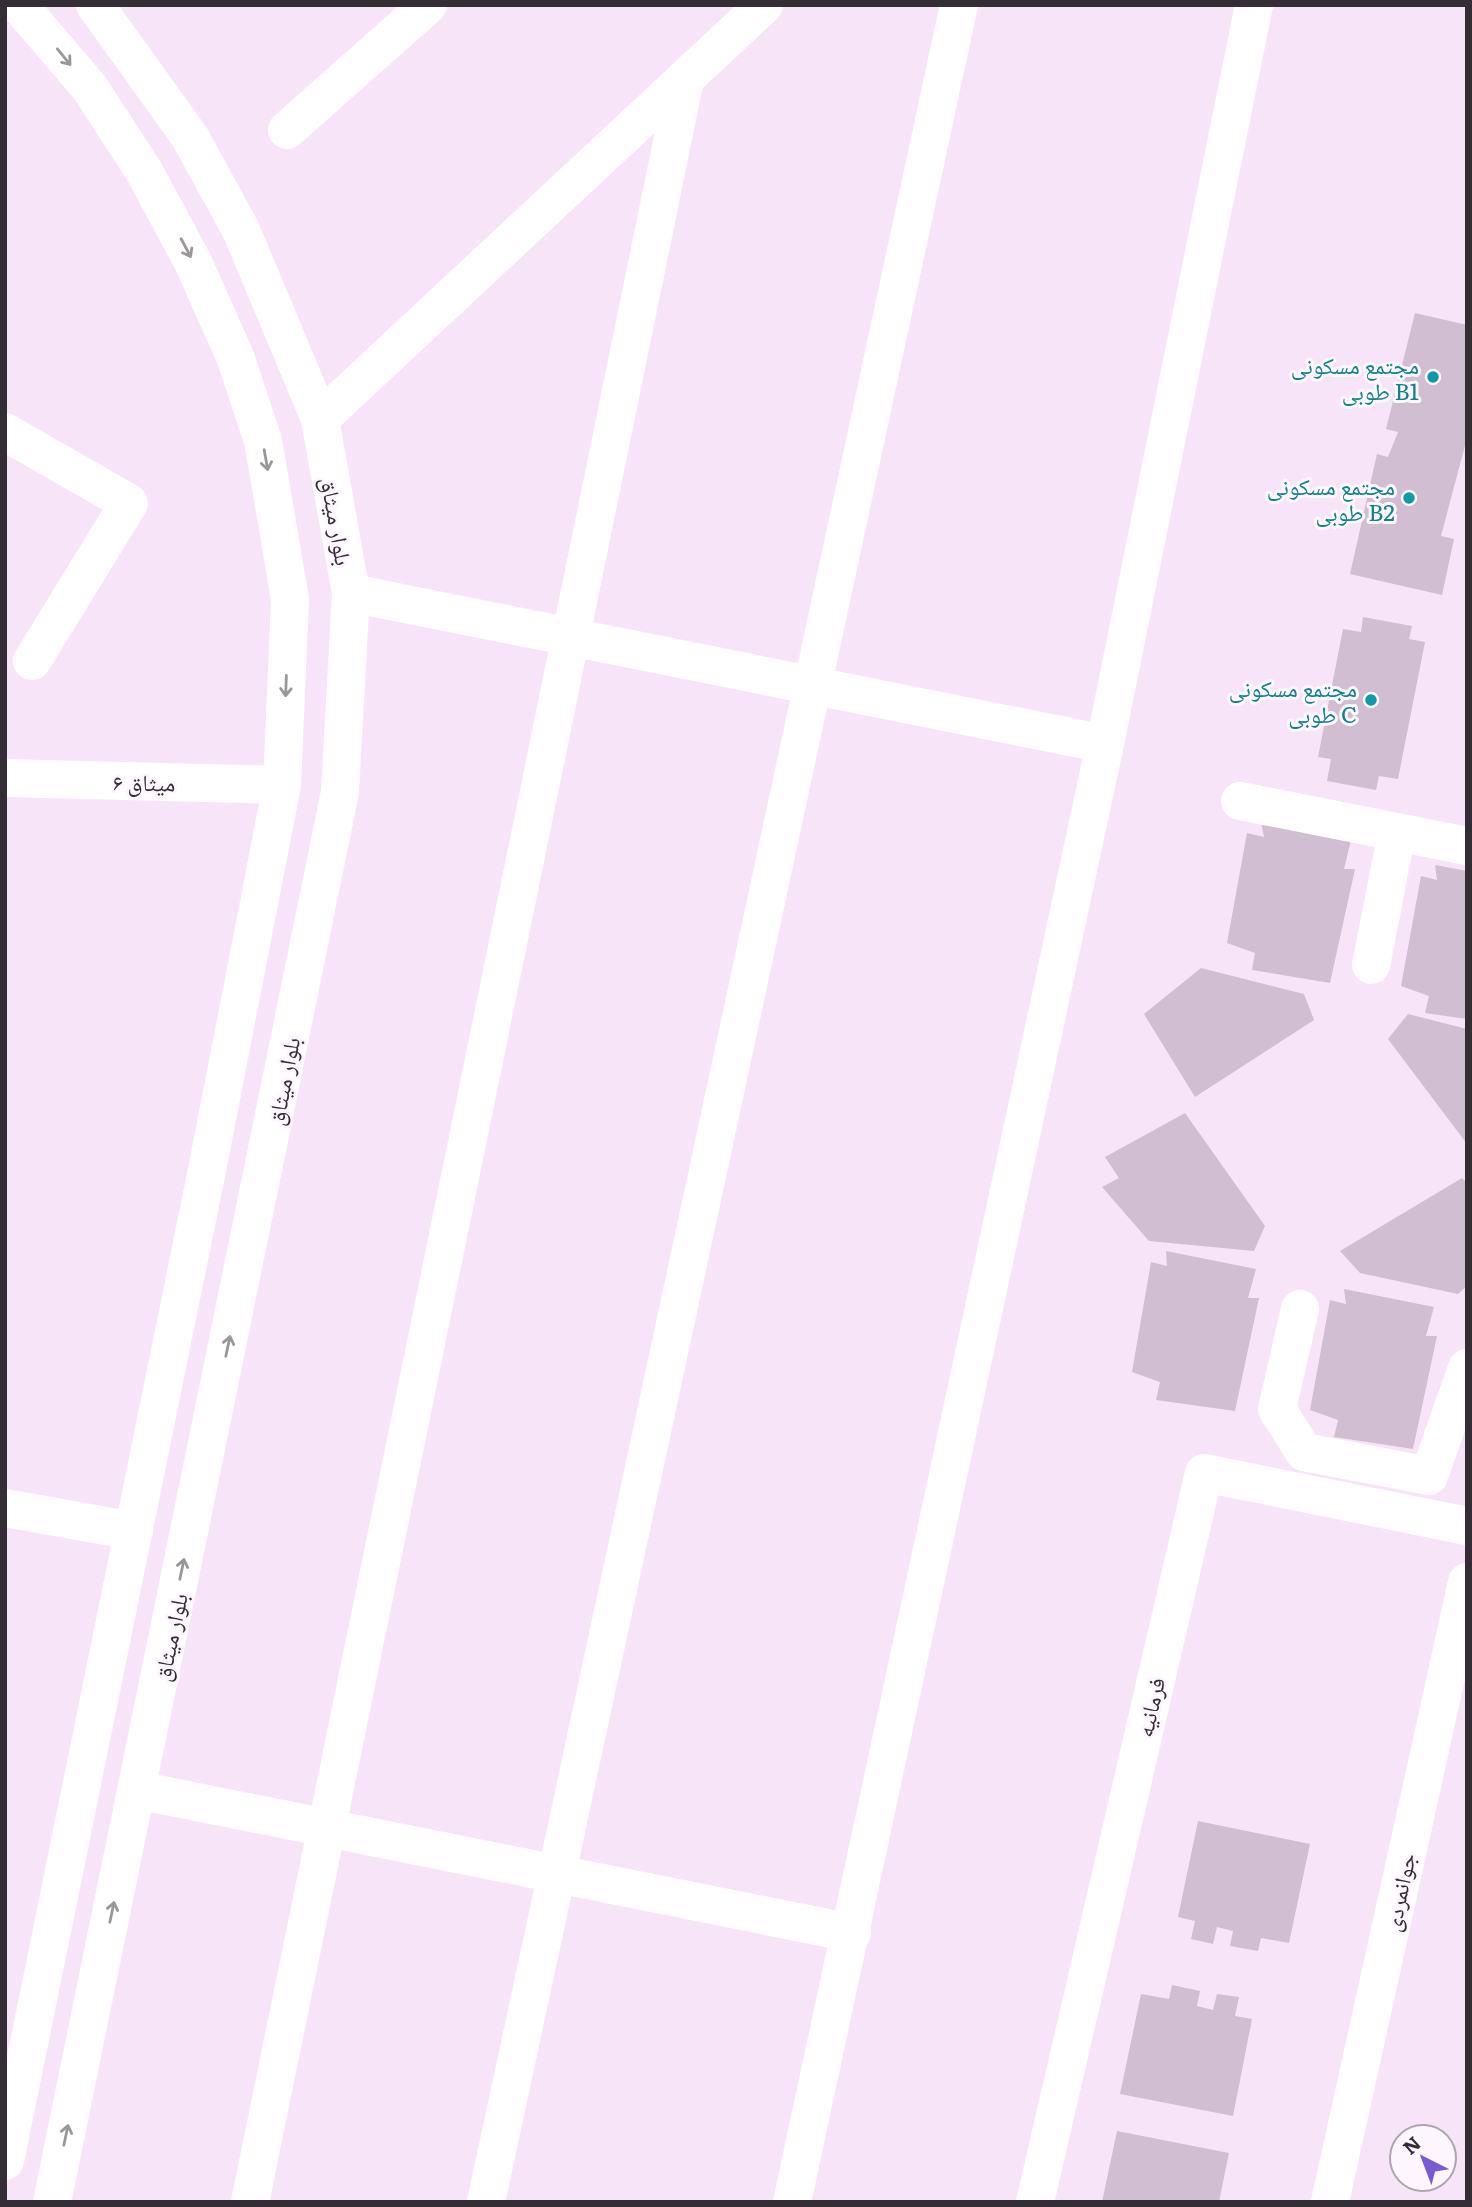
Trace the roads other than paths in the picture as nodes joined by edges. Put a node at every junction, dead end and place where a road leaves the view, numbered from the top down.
1 (19, 5) edge
2 (95, 5) edge
3 (428, 5) edge
4 (764, 5) edge
5 (959, 5) edge
6 (1254, 5) edge
7 (685, 79) junction
8 (287, 130) dead end
9 (320, 419) junction
10 (5, 432) edge
11 (351, 593) junction
12 (571, 638) junction
13 (33, 662) dead end
14 (812, 687) junction
15 (1105, 744) junction
16 (5, 778) edge
17 (282, 785) junction
18 (1240, 800) dead end
19 (1397, 832) junction
20 (1467, 846) edge
21 (1371, 965) dead end
22 (206, 1175) junction
23 (261, 1185) junction
24 (1300, 1309) dead end
25 (1467, 1368) edge
26 (5, 1508) edge
27 (1467, 1526) edge
28 (134, 1531) junction
29 (1467, 1582) edge
30 (137, 1790) junction
31 (327, 1828) junction
32 (556, 1875) junction
33 (852, 1933) junction
34 (5, 2161) edge
35 (52, 2202) edge
36 (250, 2202) edge
37 (486, 2202) edge
38 (792, 2202) edge
39 (1035, 2202) edge
40 (1330, 2202) edge

1 -> 17 street
2 - 9 street, بلوار میثاق
3 - 8 street
4 - 7 street
5 - 14 street
6 - 15 street
7 - 9 street
7 - 12 street
9 - 11 street, بلوار میثاق
10 - 13 street
11 - 12 street
11 - 23 street, بلوار میثاق
12 - 14 street
12 - 31 street
14 - 15 street
14 - 32 street
15 - 33 street
16 - 17 street, میثاق ۶
17 - 22 street
18 - 19 street
19 - 20 street
19 - 21 street
22 - 23 street
22 - 28 street
30 -> 23 street, بلوار میثاق
24 - 25 street
26 - 28 street
27 - 39 street, فرمانیه
28 - 34 street
29 - 40 street, جوانمردی
30 - 31 street
35 -> 30 street, بلوار میثاق
31 - 32 street
31 - 36 street
32 - 33 street
32 - 37 street
33 - 38 street

